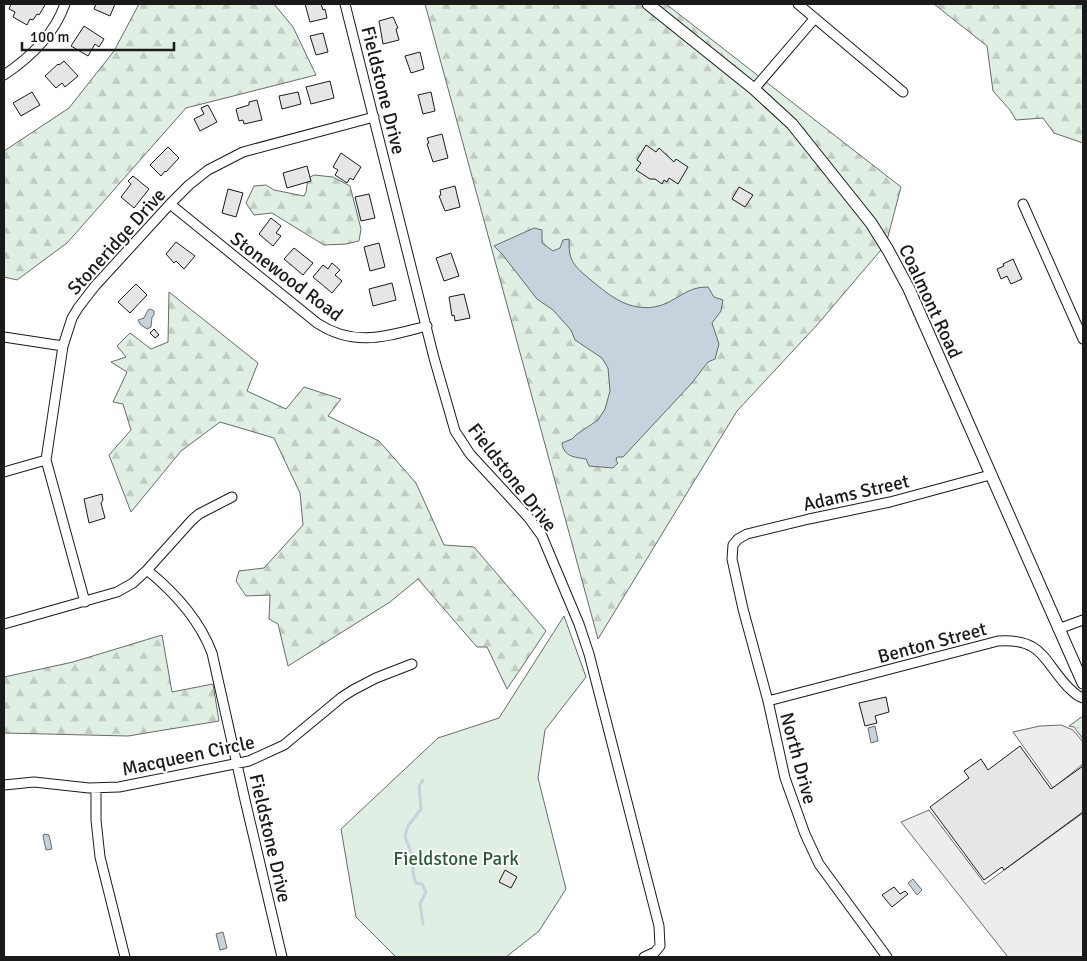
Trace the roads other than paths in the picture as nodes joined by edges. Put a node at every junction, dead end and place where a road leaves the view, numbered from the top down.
1 (64, 4) edge
2 (345, 4) edge
3 (648, 4) edge
4 (798, 4) edge
5 (815, 18) junction
6 (4, 75) edge
7 (754, 89) junction
8 (903, 92) dead end
9 (374, 117) junction
10 (170, 204) junction
11 (1023, 204) dead end
12 (427, 326) junction
13 (4, 337) edge
14 (1083, 339) edge
15 (63, 346) junction
16 (46, 460) junction
17 (4, 472) edge
18 (990, 475) junction
19 (232, 497) dead end
20 (733, 546) joint
21 (147, 570) junction
22 (85, 602) junction
23 (1083, 620) edge
24 (4, 624) edge
25 (1058, 629) junction
26 (412, 664) dead end
27 (1083, 683) edge
28 (1083, 698) edge
29 (768, 701) junction
30 (237, 764) junction
31 (4, 785) edge
32 (96, 788) junction
33 (125, 957) edge
34 (282, 957) edge
35 (644, 957) edge
36 (887, 957) edge

1 - 6 street
2 - 9 street, Fieldstone Drive
3 - 7 street, Coalmont Road
4 - 5 street
5 - 7 street
5 - 8 street
7 - 18 street, Coalmont Road
9 - 10 street, Stoneridge Drive
9 - 12 street, Fieldstone Drive
10 - 12 street, Stonewood Road
10 - 15 street, Stoneridge Drive
11 - 14 street
12 - 35 street, Fieldstone Drive
13 - 15 street
15 - 16 street, Stoneridge Drive
16 - 17 street
16 - 22 street, Stoneridge Drive
18 - 20 street, Adams Street
18 - 25 street, Coalmont Road
19 - 21 street
20 - 29 street, North Drive
21 - 22 street
21 - 30 street, Fieldstone Drive
22 - 24 street
23 - 25 street
25 - 27 street, Coalmont Road
26 - 30 street, Macqueen Circle
28 - 29 street, Benton Street
29 - 36 street, North Drive
30 - 32 street, Macqueen Circle
30 - 34 street, Fieldstone Drive
31 - 32 street, Macqueen Circle
32 - 33 street

